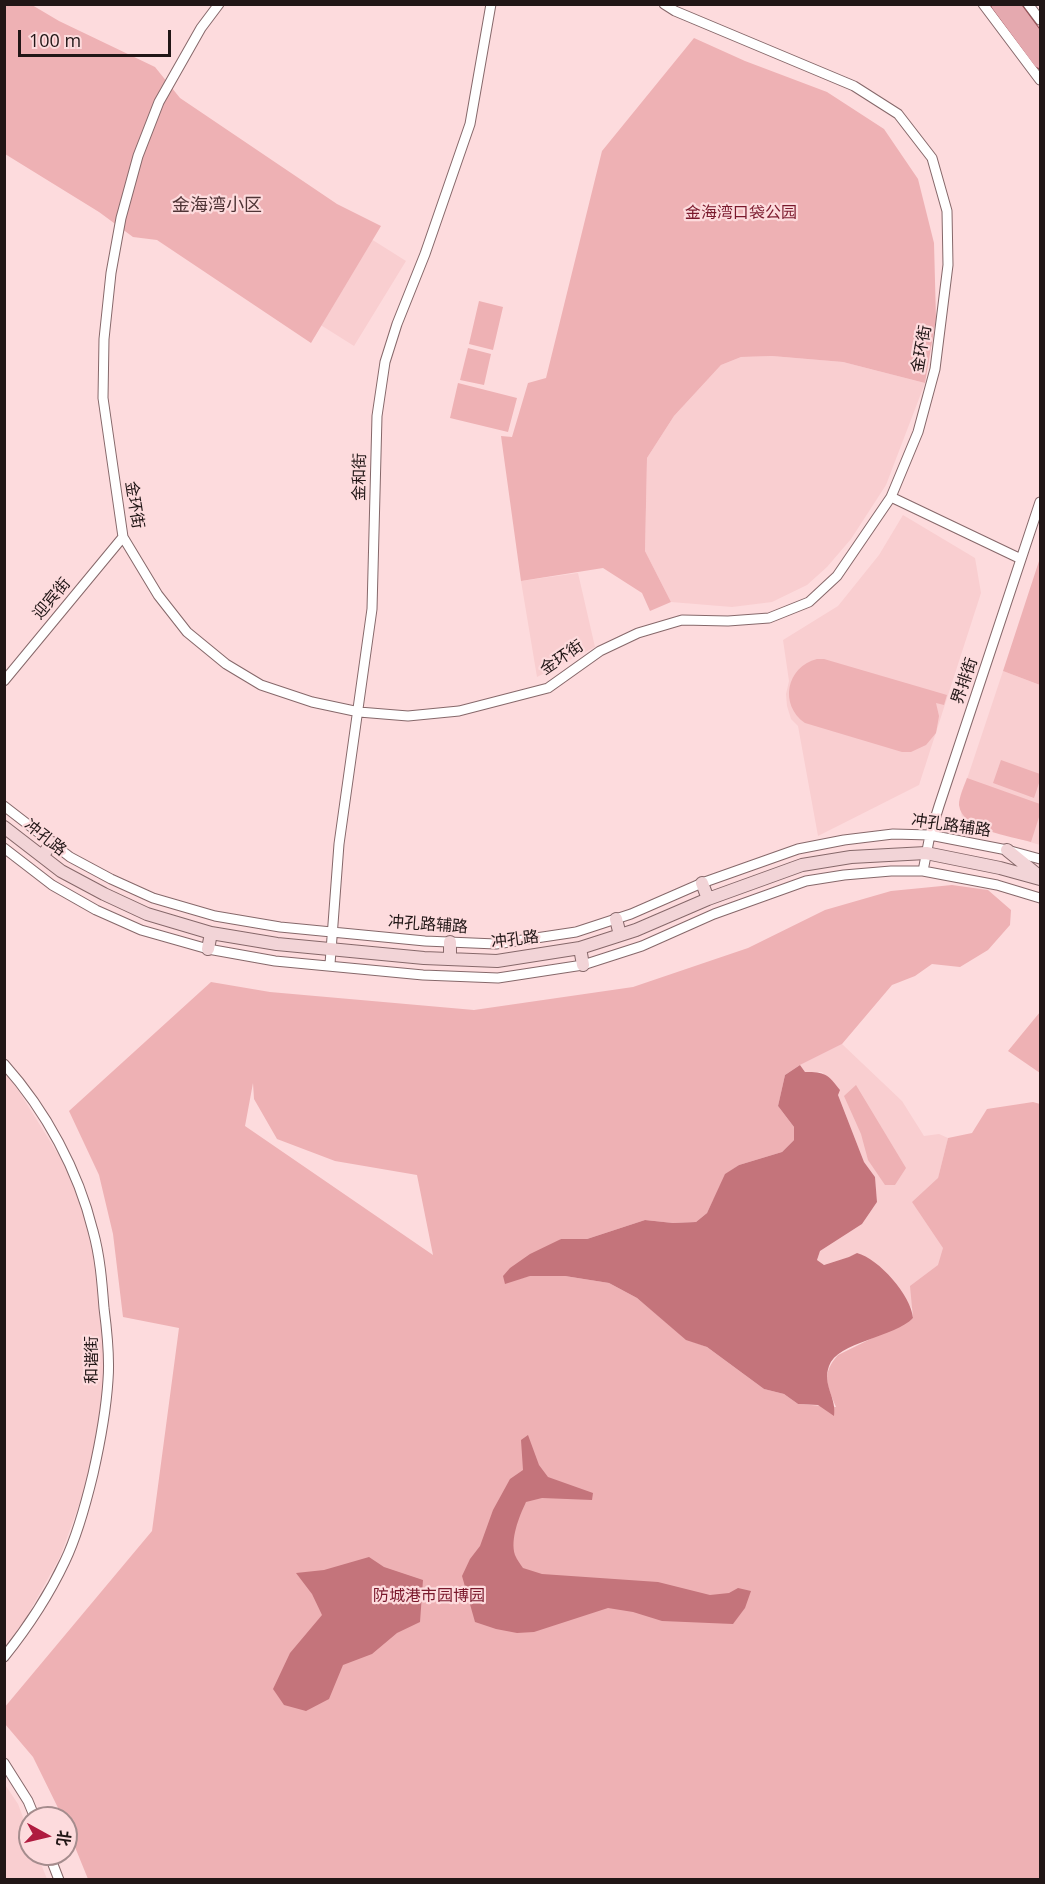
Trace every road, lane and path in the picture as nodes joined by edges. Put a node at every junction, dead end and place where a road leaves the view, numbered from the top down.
1 (219, 4) edge
2 (491, 4) edge
3 (664, 4) edge
4 (983, 4) edge
5 (998, 4) edge
6 (1012, 4) edge
7 (1028, 4) edge
8 (1041, 20) edge
9 (1041, 42) edge
10 (1035, 61) edge
11 (1041, 80) edge
12 (891, 497) junction
13 (1041, 502) edge
14 (123, 537) junction
15 (1021, 559) junction
16 (4, 681) edge
17 (359, 712) junction
18 (4, 806) edge
19 (4, 827) edge
20 (930, 835) junction
21 (52, 843) junction
22 (4, 848) edge
23 (1007, 850) junction
24 (926, 853) junction
25 (42, 856) junction
26 (1041, 858) edge
27 (923, 871) junction
28 (1041, 878) edge
29 (702, 883) junction
30 (1041, 898) edge
31 (708, 899) junction
32 (616, 919) junction
33 (333, 931) junction
34 (211, 933) junction
35 (620, 935) junction
36 (450, 942) junction
37 (332, 948) junction
38 (580, 948) junction
39 (208, 949) junction
40 (450, 959) junction
41 (330, 964) junction
42 (583, 965) junction
43 (4, 1064) edge
44 (4, 1657) edge
45 (4, 1763) edge
46 (30, 1806) edge

1 - 14 street, 金环街
2 - 17 street, 金和街
3 - 12 street, 金环街
4 - 10 street
5 - 10 main road
6 - 9 main road
7 - 8 street
10 - 11 street
12 - 15 street
12 - 17 street, 金环街
13 - 15 street, 界排街
14 - 16 street, 迎宾街
14 - 17 street, 金环街
15 - 20 street, 界排街
17 - 33 street, 金和街
18 - 21 street, 冲孔路辅路
19 - 25 main road, 冲孔路
20 - 23 street, 冲孔路辅路
20 - 24 street, 界排街
20 - 29 street, 冲孔路辅路
21 - 25 main road
21 - 33 street, 冲孔路辅路
22 - 39 street
23 - 26 street, 冲孔路辅路
23 - 28 main road
24 - 27 street, 界排街
24 - 28 main road, 冲孔路
24 - 31 main road, 冲孔路
25 - 34 main road, 冲孔路
27 - 30 street
27 - 42 street
29 - 31 main road
29 - 32 street, 冲孔路辅路
31 - 35 main road, 冲孔路
32 - 35 main road
32 - 36 street, 冲孔路辅路
33 - 36 street, 冲孔路辅路
33 - 37 street, 金和街
34 - 37 main road, 冲孔路
34 - 39 main road
35 - 38 main road, 冲孔路
36 - 40 main road
37 - 40 main road, 冲孔路
37 - 41 street, 金和街
38 - 40 main road, 冲孔路
38 - 42 main road
39 - 41 street
41 - 42 street
43 - 44 street, 和谐街
45 - 46 street

